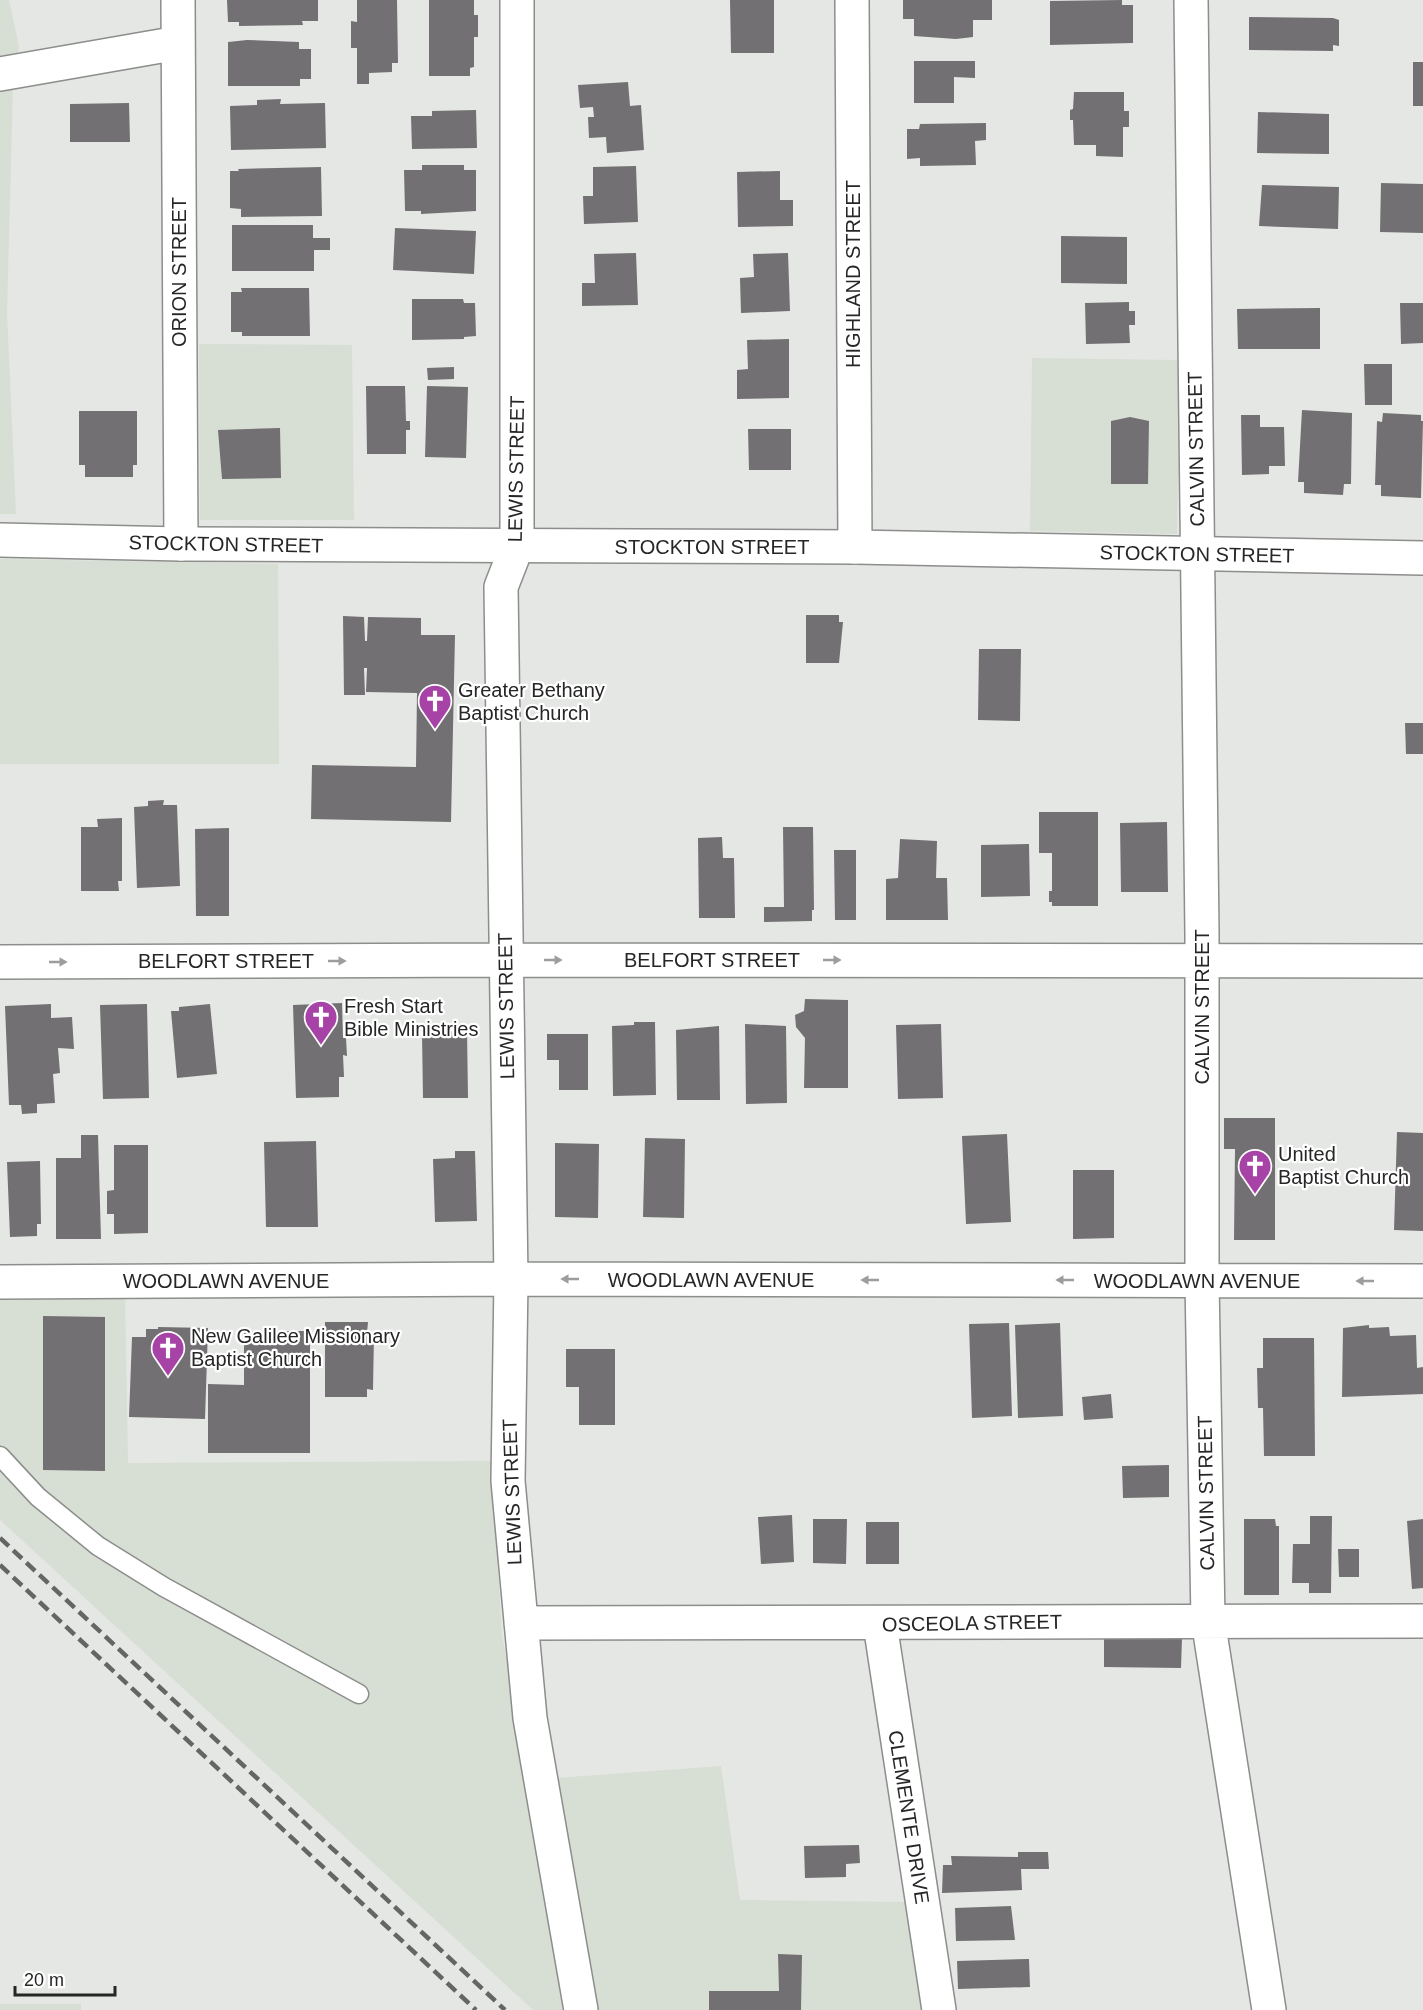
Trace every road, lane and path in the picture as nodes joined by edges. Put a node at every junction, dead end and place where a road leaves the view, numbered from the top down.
1 (178, 0) edge
2 (517, 0) edge
3 (852, 0) edge
4 (1191, 0) edge
5 (178, 44) junction
6 (0, 74) edge
7 (0, 540) edge
8 (181, 544) junction
9 (517, 546) junction
10 (855, 548) junction
11 (1197, 555) junction
12 (1423, 558) edge
13 (1202, 959) junction
14 (506, 960) junction
15 (1423, 961) edge
16 (0, 962) edge
17 (511, 1279) junction
18 (1202, 1281) junction
19 (1423, 1281) edge
20 (0, 1282) edge
21 (0, 1456) edge
22 (1208, 1620) junction
23 (1423, 1622) edge
24 (521, 1623) junction
25 (880, 1624) junction
26 (358, 1694) dead end
27 (581, 2010) edge
28 (939, 2010) edge
29 (1269, 2010) edge

1 - 5 street, ORION STREET
2 - 9 street, LEWIS STREET
3 - 10 street, HIGHLAND STREET
4 - 11 street, CALVIN STREET
5 - 6 street
5 - 8 street, ORION STREET
7 - 8 street, STOCKTON STREET
8 - 9 street, STOCKTON STREET
9 - 10 street, STOCKTON STREET
9 - 14 street, LEWIS STREET
10 - 11 street, STOCKTON STREET
11 - 12 street, STOCKTON STREET
11 - 13 street, CALVIN STREET
14 -> 13 street, BELFORT STREET
13 - 15 street, BELFORT STREET
13 - 18 street, CALVIN STREET
16 -> 14 street, BELFORT STREET
14 - 17 street, LEWIS STREET
18 -> 17 street, WOODLAWN AVENUE
17 - 20 street, WOODLAWN AVENUE
17 - 24 street, LEWIS STREET
19 -> 18 street, WOODLAWN AVENUE
18 - 22 street, CALVIN STREET
21 - 26 lane
22 - 23 street, OSCEOLA STREET
22 - 25 street, OSCEOLA STREET
22 - 29 street, CALVIN STREET
24 - 25 street, OSCEOLA STREET
24 - 27 street, LEWIS STREET
25 - 28 street, CLEMENTE DRIVE

